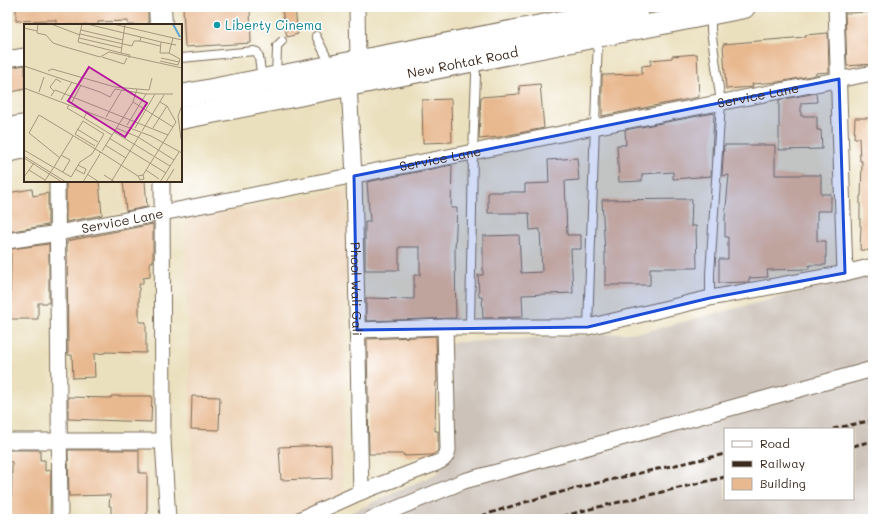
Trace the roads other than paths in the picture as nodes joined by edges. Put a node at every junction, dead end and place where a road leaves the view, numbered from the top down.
1 (160, 7) edge
2 (357, 7) edge
3 (639, 7) edge
4 (744, 7) edge
5 (836, 7) edge
6 (711, 14) junction
7 (595, 20) edge
8 (161, 24) edge
9 (316, 36) dead end
10 (282, 41) dead end
11 (24, 56) edge
12 (182, 58) edge
13 (7, 59) edge
14 (474, 60) junction
15 (358, 62) junction
16 (332, 67) junction
17 (873, 73) edge
18 (269, 79) junction
19 (839, 79) junction
20 (349, 85) junction
21 (182, 96) edge
22 (721, 103) junction
23 (182, 118) edge
24 (24, 126) edge
25 (594, 127) junction
26 (7, 129) edge
27 (24, 148) edge
28 (7, 151) edge
29 (473, 152) junction
30 (354, 176) junction
31 (57, 182) edge
32 (162, 182) edge
33 (162, 213) junction
34 (58, 233) junction
35 (7, 241) edge
36 (873, 266) edge
37 (845, 273) junction
38 (710, 298) junction
39 (446, 327) junction
40 (470, 327) junction
41 (588, 327) junction
42 (357, 330) junction
43 (873, 368) edge
44 (7, 441) edge
45 (59, 441) junction
46 (163, 441) junction
47 (361, 492) junction
48 (60, 519) edge
49 (168, 519) edge
50 (301, 519) edge
51 (371, 519) edge

1 - 8 main road
2 - 15 street
3 - 7 main road, New Rohtak Road
4 - 6 main road, New Rohtak Road
5 - 19 street
6 - 7 main road, New Rohtak Road
6 - 22 lane
7 - 14 main road, New Rohtak Road
7 - 15 main road, New Rohtak Road
7 - 25 lane
9 - 16 lane
10 - 18 lane
11 - 13 street
12 - 18 lane
14 - 20 main road, New Rohtak Road
14 - 29 lane
15 - 16 main road, New Rohtak Road
16 - 18 main road, New Rohtak Road
17 - 19 street, Service Lane
18 - 21 main road, New Rohtak Road
19 - 22 street, Service Lane
19 - 37 street
20 - 23 main road, New Rohtak Road
20 - 30 street, Phool Wali Gali
22 - 25 street, Service Lane
22 - 38 lane
24 - 26 main road
25 - 29 street, Service Lane
25 - 41 lane
27 - 28 main road
29 - 30 street, Service Lane
29 - 40 lane
30 - 33 street, Service Lane
30 - 42 street, Phool Wali Gali
31 - 34 street
32 - 33 street
33 - 34 street, Service Lane
33 - 46 street
34 - 35 street, Service Lane
34 - 45 street
36 - 37 street
37 - 38 street
38 - 41 street
39 - 40 street
39 - 42 street
39 - 47 street
40 - 41 street
42 - 47 street, Phool Wali Gali
43 - 51 street
44 - 45 street
45 - 46 street
45 - 48 street
46 - 49 street
47 - 50 street

